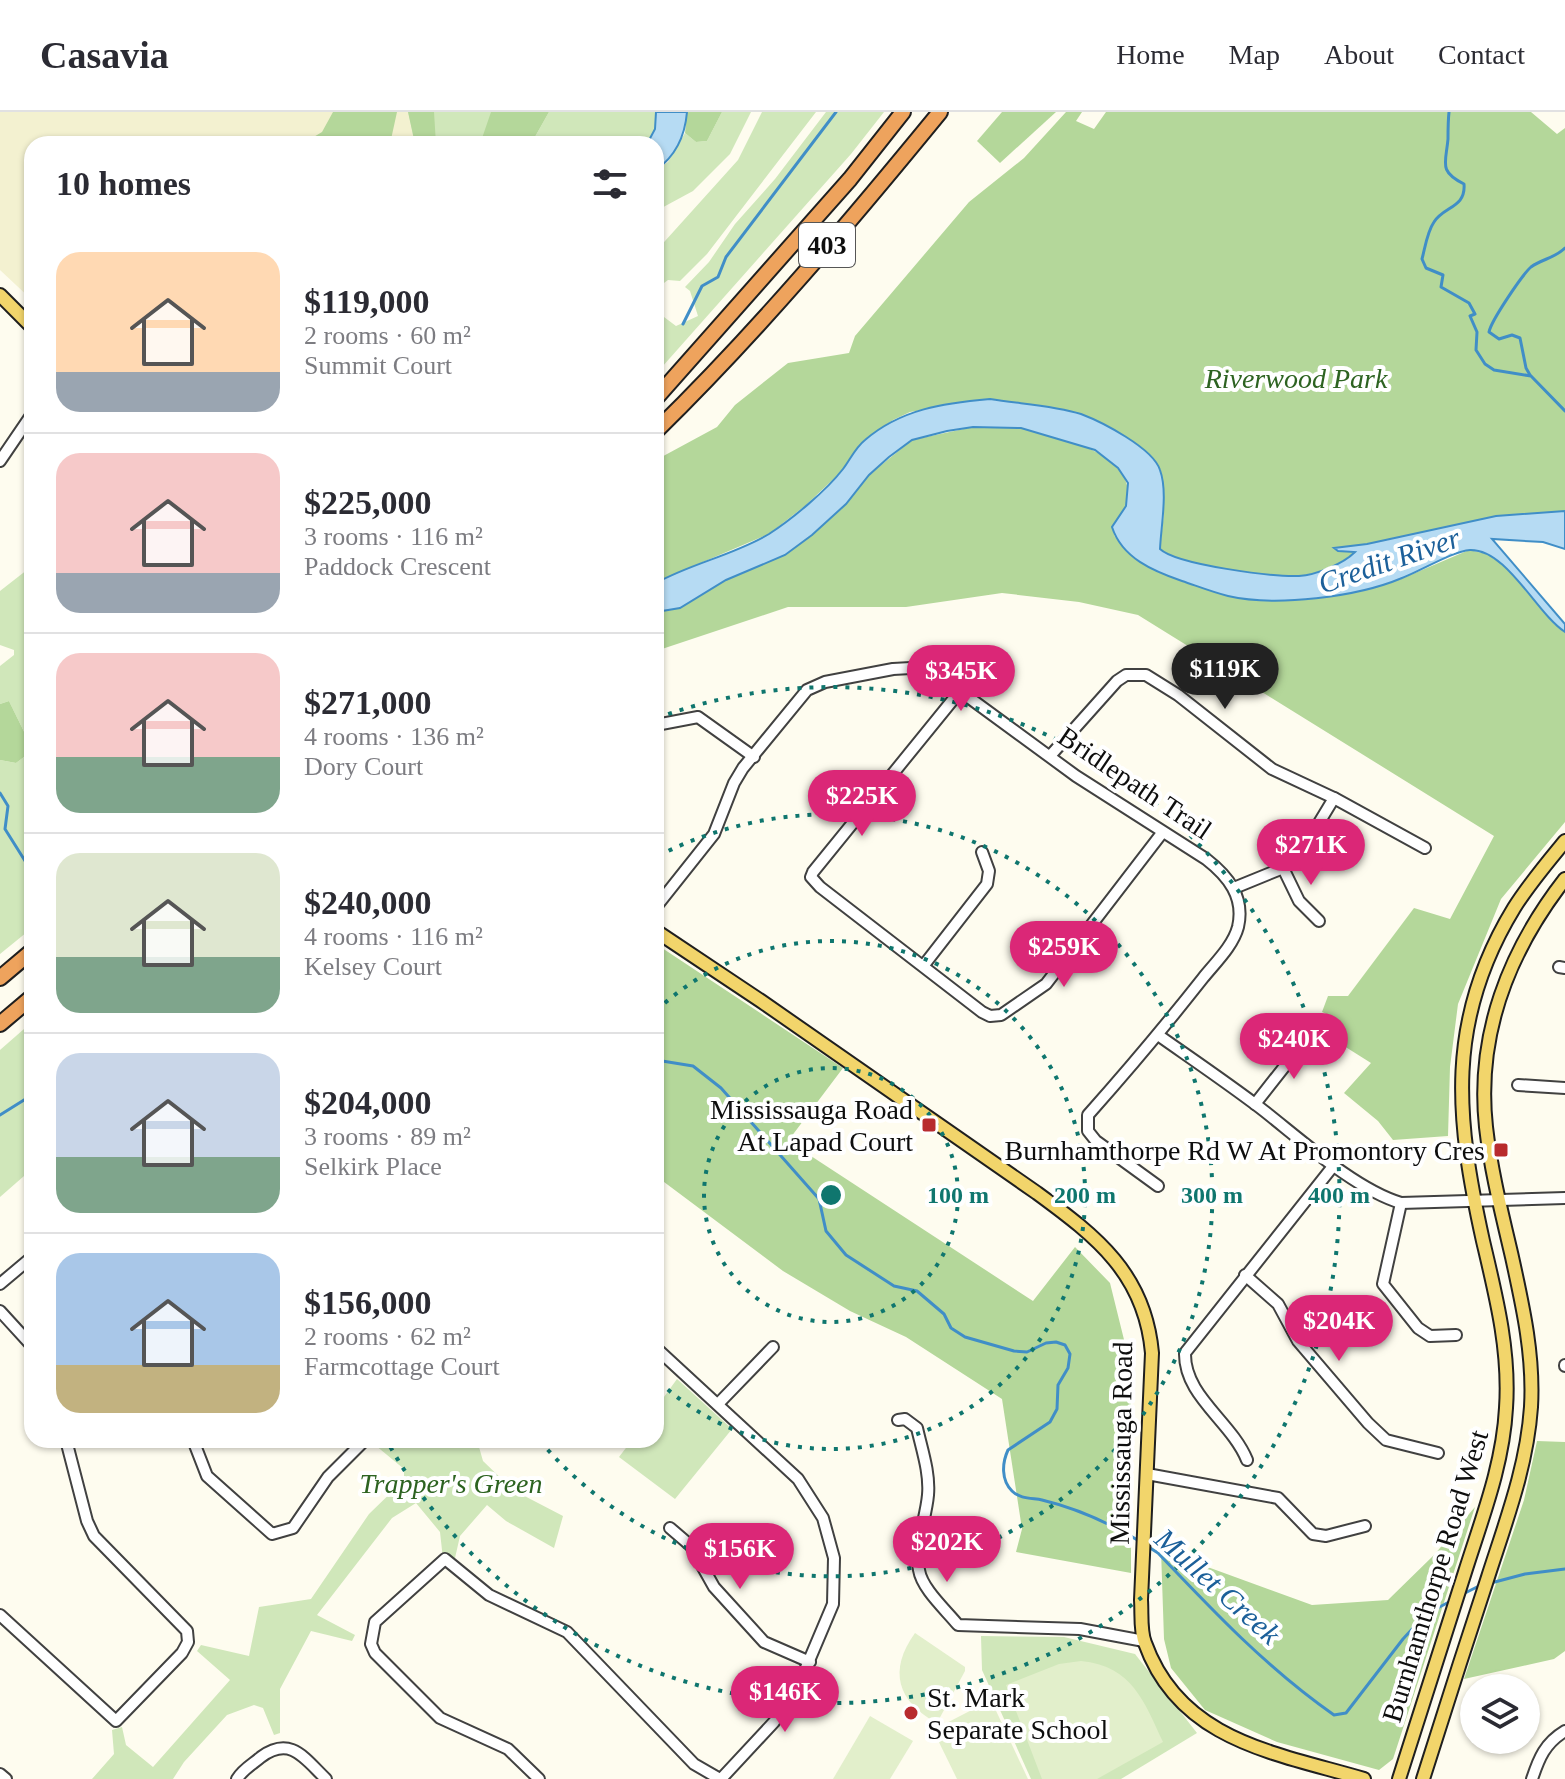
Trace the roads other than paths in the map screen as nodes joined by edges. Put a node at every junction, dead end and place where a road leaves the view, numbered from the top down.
1 (903, 112) edge
2 (940, 112) edge
3 (0, 295) edge
4 (24, 319) edge
5 (664, 389) edge
6 (664, 423) edge
7 (24, 426) edge
8 (0, 461) edge
9 (960, 691) junction
10 (664, 723) edge
11 (1050, 756) junction
12 (754, 757) junction
13 (1334, 798) junction
14 (1162, 833) junction
15 (1565, 841) edge
16 (1425, 848) dead end
17 (982, 852) dead end
18 (1283, 868) junction
19 (1565, 879) edge
20 (1234, 888) junction
21 (664, 897) edge
22 (1319, 921) dead end
23 (664, 936) edge
24 (24, 958) edge
25 (924, 965) junction
26 (0, 978) edge
27 (24, 1004) edge
28 (0, 1024) edge
29 (1158, 1035) junction
30 (1307, 1038) dead end
31 (1518, 1085) dead end
32 (1565, 1088) edge
33 (1255, 1104) junction
34 (1334, 1165) junction
35 (1158, 1186) dead end
36 (1565, 1198) edge
37 (1475, 1201) junction
38 (1499, 1201) junction
39 (1401, 1203) junction
40 (24, 1264) edge
41 (1245, 1275) junction
42 (0, 1284) edge
43 (0, 1311) edge
44 (1456, 1335) dead end
45 (24, 1337) edge
46 (773, 1347) dead end
47 (664, 1355) edge
48 (718, 1404) junction
49 (898, 1420) dead end
50 (68, 1448) edge
51 (196, 1448) edge
52 (357, 1448) edge
53 (1438, 1453) dead end
54 (1247, 1460) dead end
55 (1147, 1474) junction
56 (1365, 1526) dead end
57 (670, 1528) dead end
58 (0, 1615) edge
59 (1144, 1641) junction
60 (810, 1662) junction
61 (1565, 1731) edge
62 (0, 1774) edge
63 (6, 1779) edge
64 (237, 1779) edge
65 (326, 1779) edge
66 (539, 1779) edge
67 (721, 1779) edge
68 (1364, 1779) edge
69 (1399, 1779) edge
70 (1423, 1779) edge
71 (1532, 1779) edge

1 - 5 highway, 403
2 - 6 highway, 403
3 - 4 main road
7 - 8 street
9 - 11 street, Bridlepath Trail
9 - 12 street, Bridlepath Trail
9 - 25 street
10 - 12 street
11 - 13 street
11 - 14 street, Bridlepath Trail
12 - 21 street, Bridlepath Trail
13 - 16 street
13 - 18 street
14 - 20 street, Bridlepath Trail
14 - 25 street
15 - 37 main road, Burnhamthorpe Road West
17 - 25 street
18 - 20 street
18 - 22 street
19 - 38 main road, Burnhamthorpe Road West
20 - 29 street
23 - 55 main road, Mississauga Road
24 - 26 highway
27 - 28 highway
29 - 33 street
29 - 35 street
30 - 33 street
31 - 32 street
33 - 34 street
34 - 39 street
34 - 41 street
36 - 38 street
37 - 38 street
37 - 39 street
37 - 69 main road, Burnhamthorpe Road West
38 - 70 main road, Burnhamthorpe Road West
39 - 44 street
40 - 42 street
41 - 53 street
41 - 54 street
43 - 45 street
46 - 48 street
47 - 48 street
48 - 60 street
49 - 59 street
50 - 58 street
51 - 52 street
55 - 56 street
55 - 59 main road, Mississauga Road
57 - 60 street
59 - 68 main road, Mississauga Road
60 - 67 street
61 - 71 street
62 - 63 street
64 - 65 street
66 - 67 street

